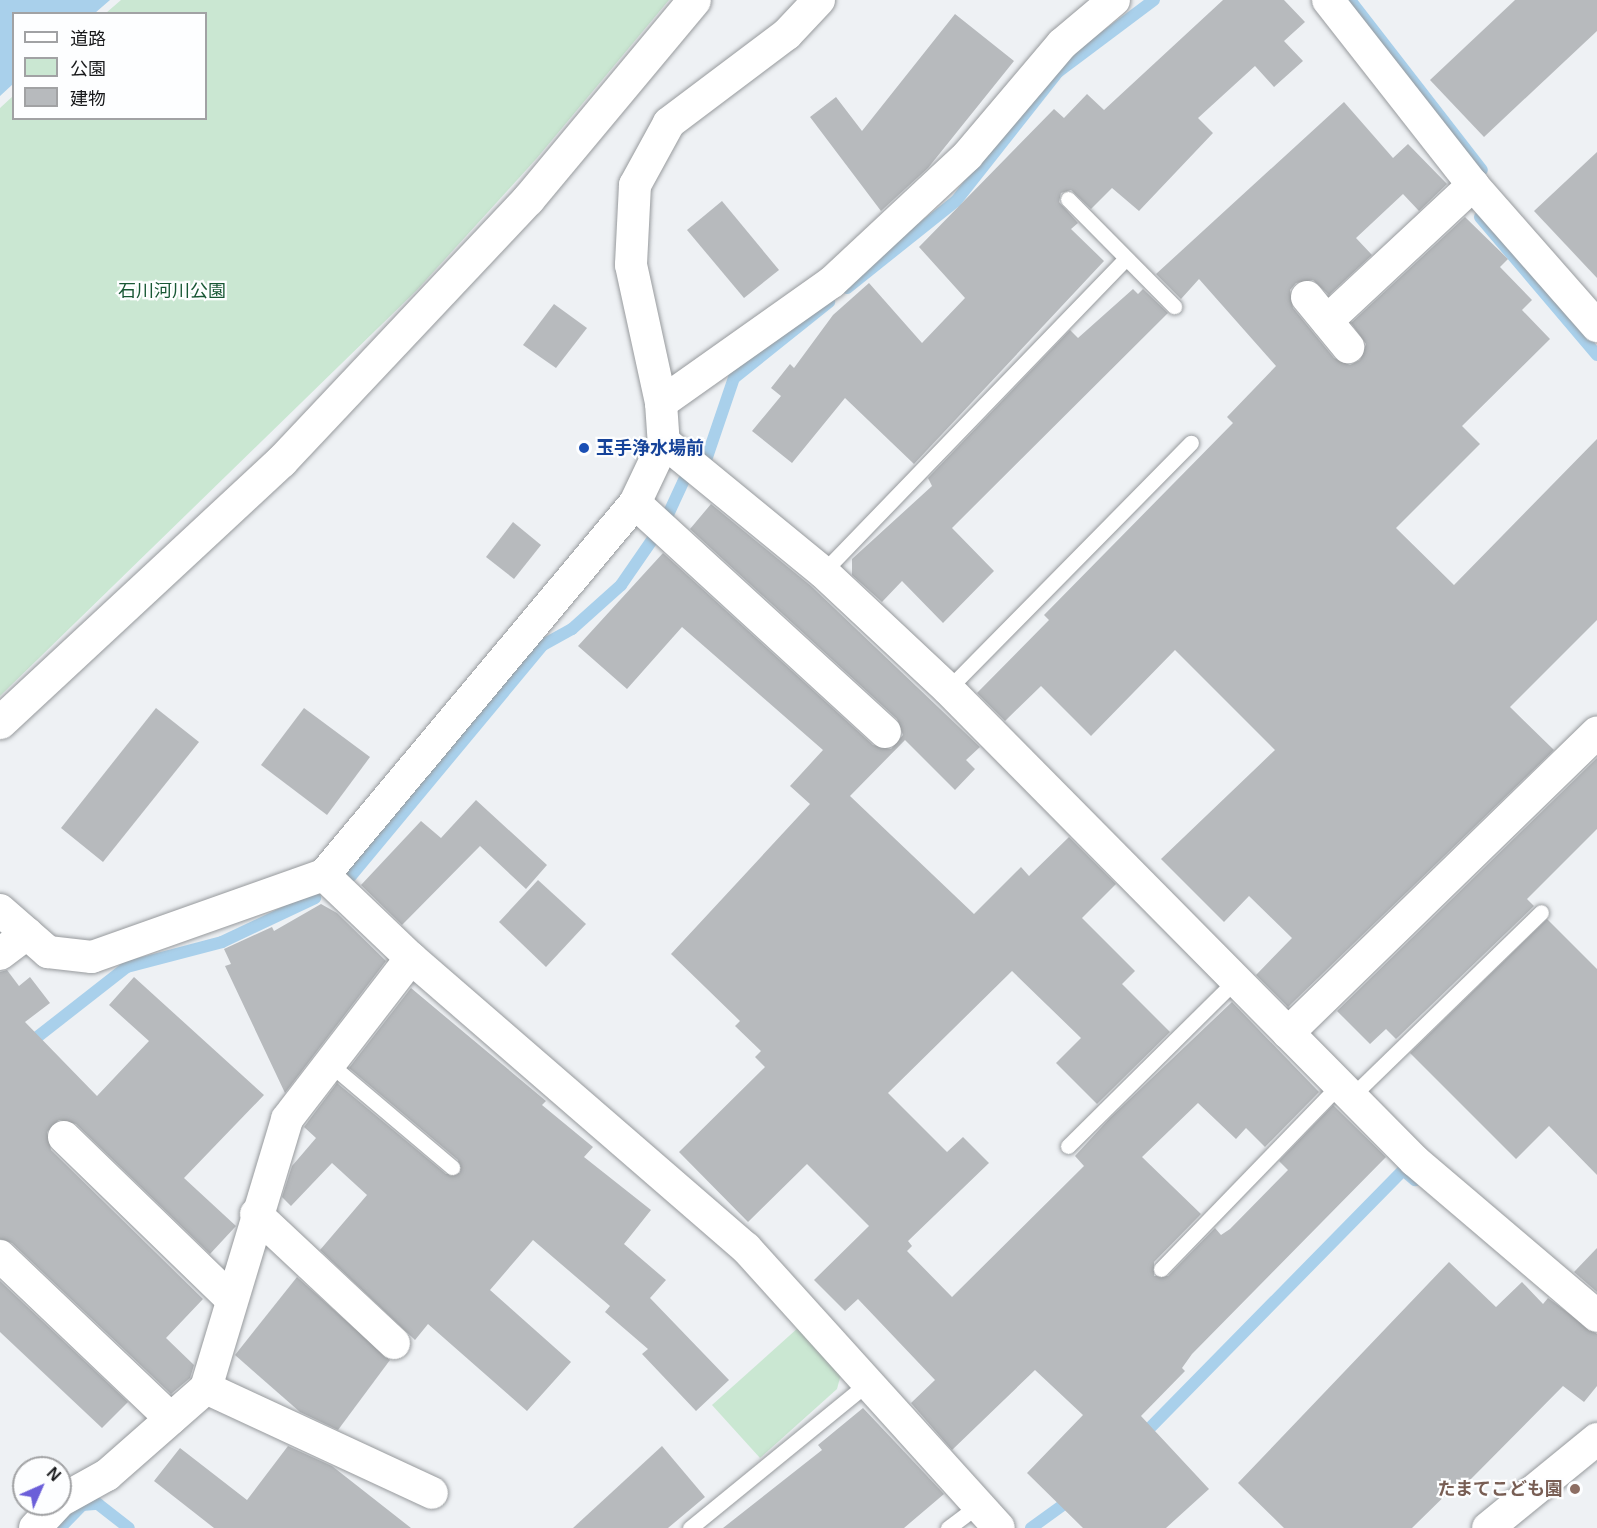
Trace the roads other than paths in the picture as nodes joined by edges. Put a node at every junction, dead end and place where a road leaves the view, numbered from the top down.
1 (694, 0) edge
2 (819, 0) edge
3 (1114, 0) edge
4 (1328, 0) edge
5 (1473, 185) junction
6 (1068, 199) dead end
7 (1126, 258) junction
8 (1307, 297) dead end
9 (1174, 306) dead end
10 (1327, 321) junction
11 (1597, 326) edge
12 (1348, 346) dead end
13 (661, 403) junction
14 (664, 442) junction
15 (1191, 443) dead end
16 (635, 503) junction
17 (823, 572) junction
18 (948, 689) junction
19 (0, 722) edge
20 (885, 732) dead end
21 (1597, 733) edge
22 (324, 875) junction
23 (0, 910) edge
24 (1541, 912) dead end
25 (27, 934) junction
26 (0, 954) edge
27 (411, 958) junction
28 (1236, 980) junction
29 (1288, 1033) junction
30 (330, 1064) junction
31 (1345, 1091) junction
32 (64, 1137) dead end
33 (1068, 1146) dead end
34 (452, 1167) dead end
35 (256, 1215) junction
36 (0, 1256) edge
37 (1161, 1269) dead end
38 (231, 1299) junction
39 (1597, 1316) edge
40 (394, 1343) dead end
41 (868, 1383) junction
42 (206, 1388) junction
43 (171, 1419) junction
44 (1597, 1439) edge
45 (432, 1493) dead end
46 (72, 1494) edge
47 (978, 1505) junction
48 (46, 1516) edge
49 (35, 1528) edge
50 (690, 1528) edge
51 (948, 1528) edge
52 (999, 1528) edge
53 (1488, 1528) edge

1 - 19 street
2 - 13 street
3 - 13 street
4 - 5 street
5 - 10 street
5 - 11 street
6 - 7 lane
7 - 9 lane
7 - 17 lane
8 - 10 street
10 - 12 street
13 - 14 street
14 - 16 street
14 - 17 street
15 - 18 lane
16 - 20 street
16 - 22 street
17 - 18 street
18 - 28 street
21 - 29 street
22 - 25 street
22 - 27 street
23 - 25 street
24 - 31 lane
25 - 26 street
27 - 30 street
27 - 41 street
28 - 29 street
28 - 33 lane
29 - 31 street
30 - 34 lane
30 - 35 street
31 - 37 lane
31 - 39 street
32 - 38 street
35 - 38 street
35 - 40 street
36 - 43 street
38 - 42 street
41 - 47 street
41 - 50 lane
42 - 43 street
42 - 45 street
43 - 46 street
44 - 53 street
47 - 51 lane
47 - 52 street
48 - 49 street

